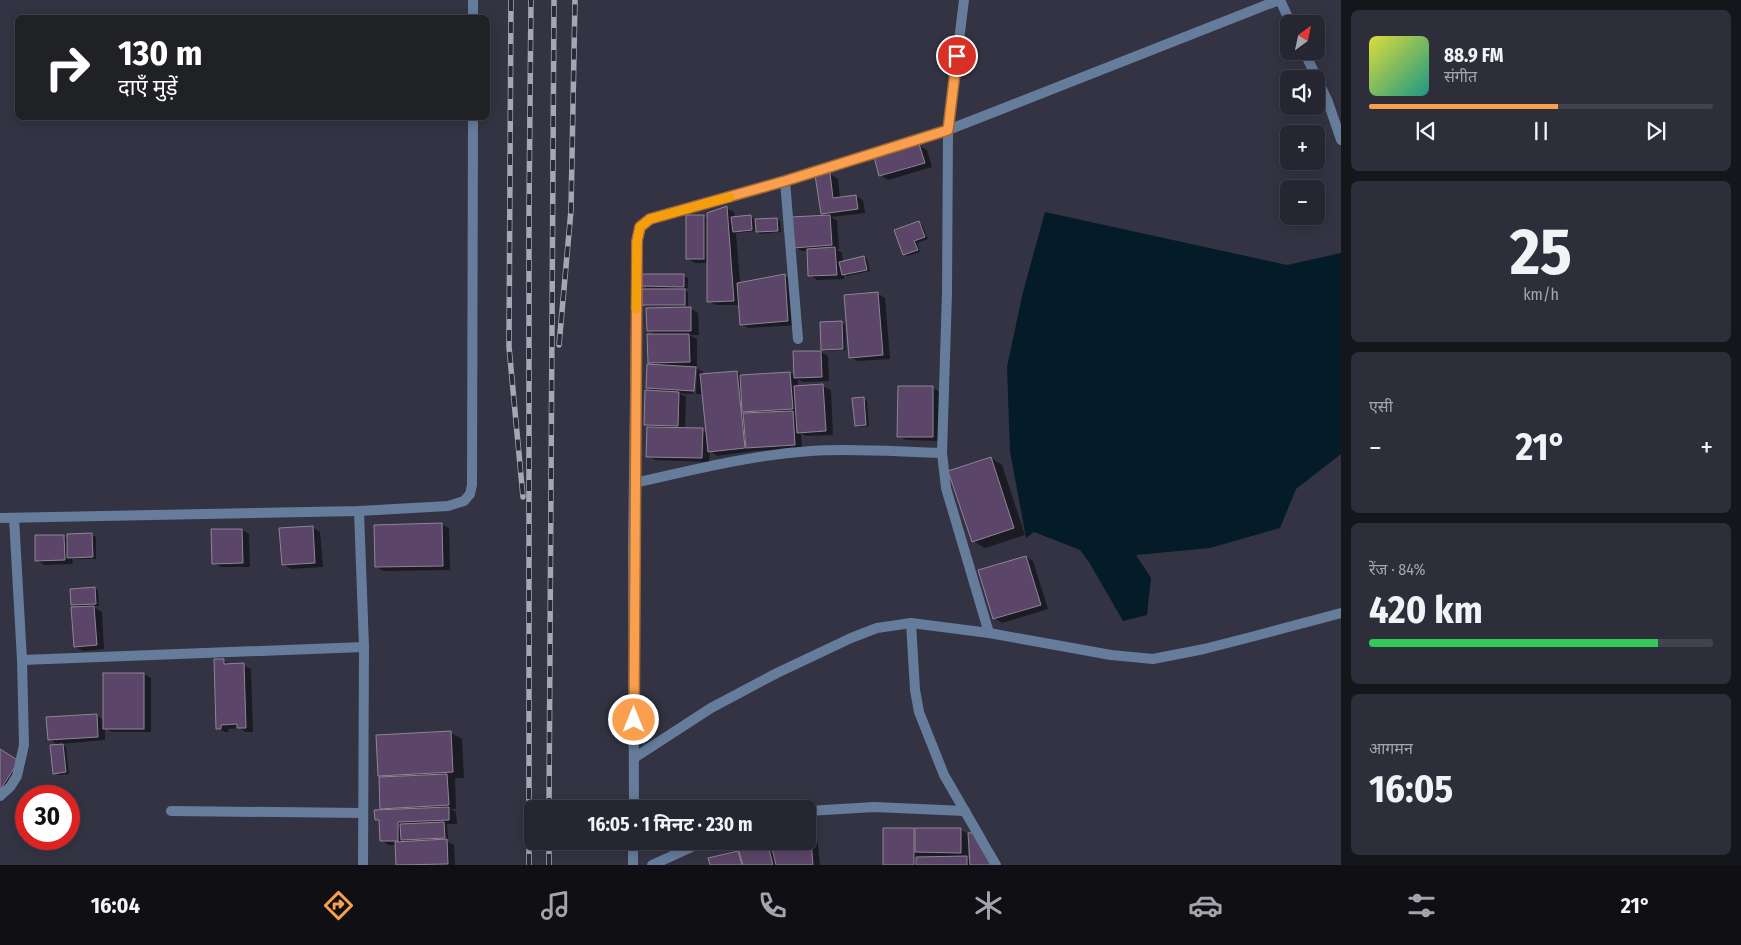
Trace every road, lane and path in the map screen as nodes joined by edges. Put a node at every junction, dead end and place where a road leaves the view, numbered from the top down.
1 (473, 0) edge
2 (964, 0) edge
3 (1279, 0) edge
4 (473, 15) edge
5 (1286, 15) edge
6 (1308, 60) edge
7 (473, 120) edge
8 (948, 130) junction
9 (1341, 140) edge
10 (785, 181) junction
11 (798, 339) dead end
12 (942, 453) junction
13 (634, 482) junction
14 (359, 511) junction
15 (0, 518) edge
16 (14, 518) junction
17 (1341, 613) edge
18 (911, 623) junction
19 (989, 633) junction
20 (364, 647) junction
21 (22, 660) junction
22 (634, 758) junction
23 (0, 796) edge
24 (634, 800) edge
25 (171, 811) dead end
26 (816, 811) edge
27 (965, 811) junction
28 (363, 813) junction
29 (633, 850) edge
30 (685, 850) edge
31 (363, 865) edge
32 (633, 865) edge
33 (652, 865) edge
34 (996, 865) edge

1 - 4 street
2 - 8 street
3 - 5 street
3 - 8 street
6 - 9 street
7 - 14 street
8 - 10 street
8 - 12 street
10 - 11 street
10 - 13 street
12 - 13 street
12 - 19 street
13 - 22 street
14 - 16 street
14 - 20 street
15 - 16 street
16 - 21 street
17 - 19 street
18 - 19 street
18 - 22 street
18 - 27 street
20 - 21 street
20 - 28 street
21 - 23 street
22 - 24 street
25 - 28 street
26 - 27 street
27 - 34 street
28 - 31 street
29 - 32 street
30 - 33 street

